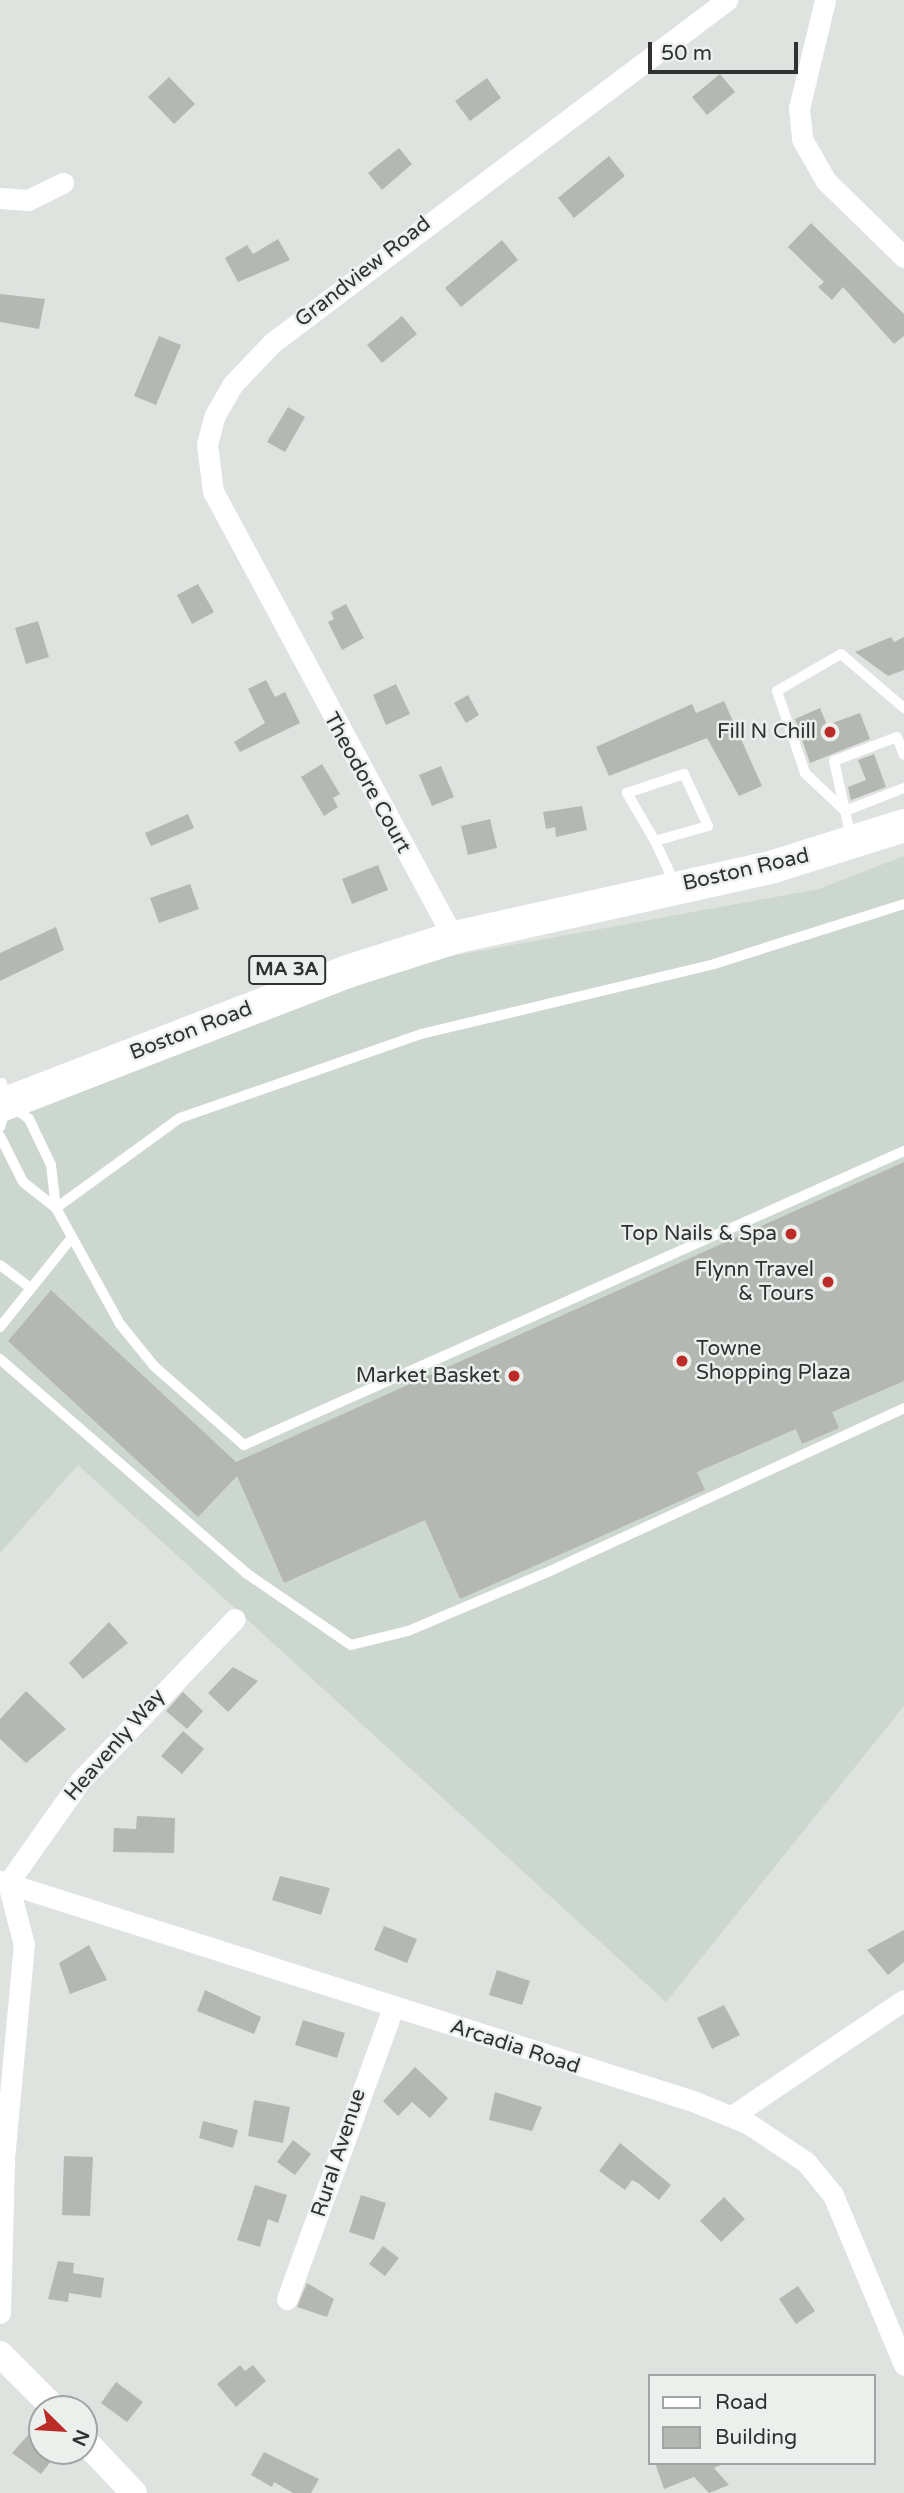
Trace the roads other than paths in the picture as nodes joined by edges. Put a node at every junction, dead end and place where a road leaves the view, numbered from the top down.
1 (727, 0) edge
2 (825, 0) edge
3 (63, 183) dead end
4 (0, 198) edge
5 (904, 257) edge
6 (292, 640) joint
7 (904, 708) edge
8 (900, 736) edge
9 (904, 755) edge
10 (904, 788) edge
11 (904, 825) edge
12 (848, 827) junction
13 (655, 841) junction
14 (677, 886) junction
15 (904, 904) edge
16 (585, 905) junction
17 (446, 924) junction
18 (2, 1100) edge
19 (0, 1136) edge
20 (904, 1151) edge
21 (56, 1208) junction
22 (70, 1240) junction
23 (0, 1265) edge
24 (30, 1288) junction
25 (0, 1327) edge
26 (0, 1359) edge
27 (904, 1408) edge
28 (235, 1619) dead end
29 (4, 1882) edge
30 (904, 2000) edge
31 (393, 2008) junction
32 (732, 2116) junction
33 (287, 2299) dead end
34 (0, 2313) edge
35 (3, 2365) edge
36 (904, 2365) edge
37 (38, 2395) edge
38 (98, 2455) edge
39 (134, 2493) edge

1 - 6 street, Grandview Road
2 - 5 street
3 - 4 street
6 - 17 street, Theodore Court
7 - 12 lane
8 - 9 lane
8 - 12 lane
10 - 12 lane
11 - 12 main road, Boston Road / MA 3A
12 - 14 main road, Boston Road / MA 3A
13 - 13 lane
13 - 14 lane
14 - 16 main road, Boston Road / MA 3A
15 - 21 lane
16 - 17 main road, Boston Road / MA 3A
16 - 18 main road, Boston Road / MA 3A
17 - 18 main road, Boston Road / MA 3A
18 - 21 lane
19 - 21 lane
20 - 22 lane
21 - 22 lane
22 - 24 lane
23 - 24 lane
24 - 25 lane
26 - 27 lane
28 - 29 street, Heavenly Way
29 - 31 street, Arcadia Road
29 - 34 street
30 - 32 street
31 - 32 street, Arcadia Road
31 - 33 street, Rural Avenue
32 - 36 street, Arcadia Road
35 - 37 street
38 - 39 street

